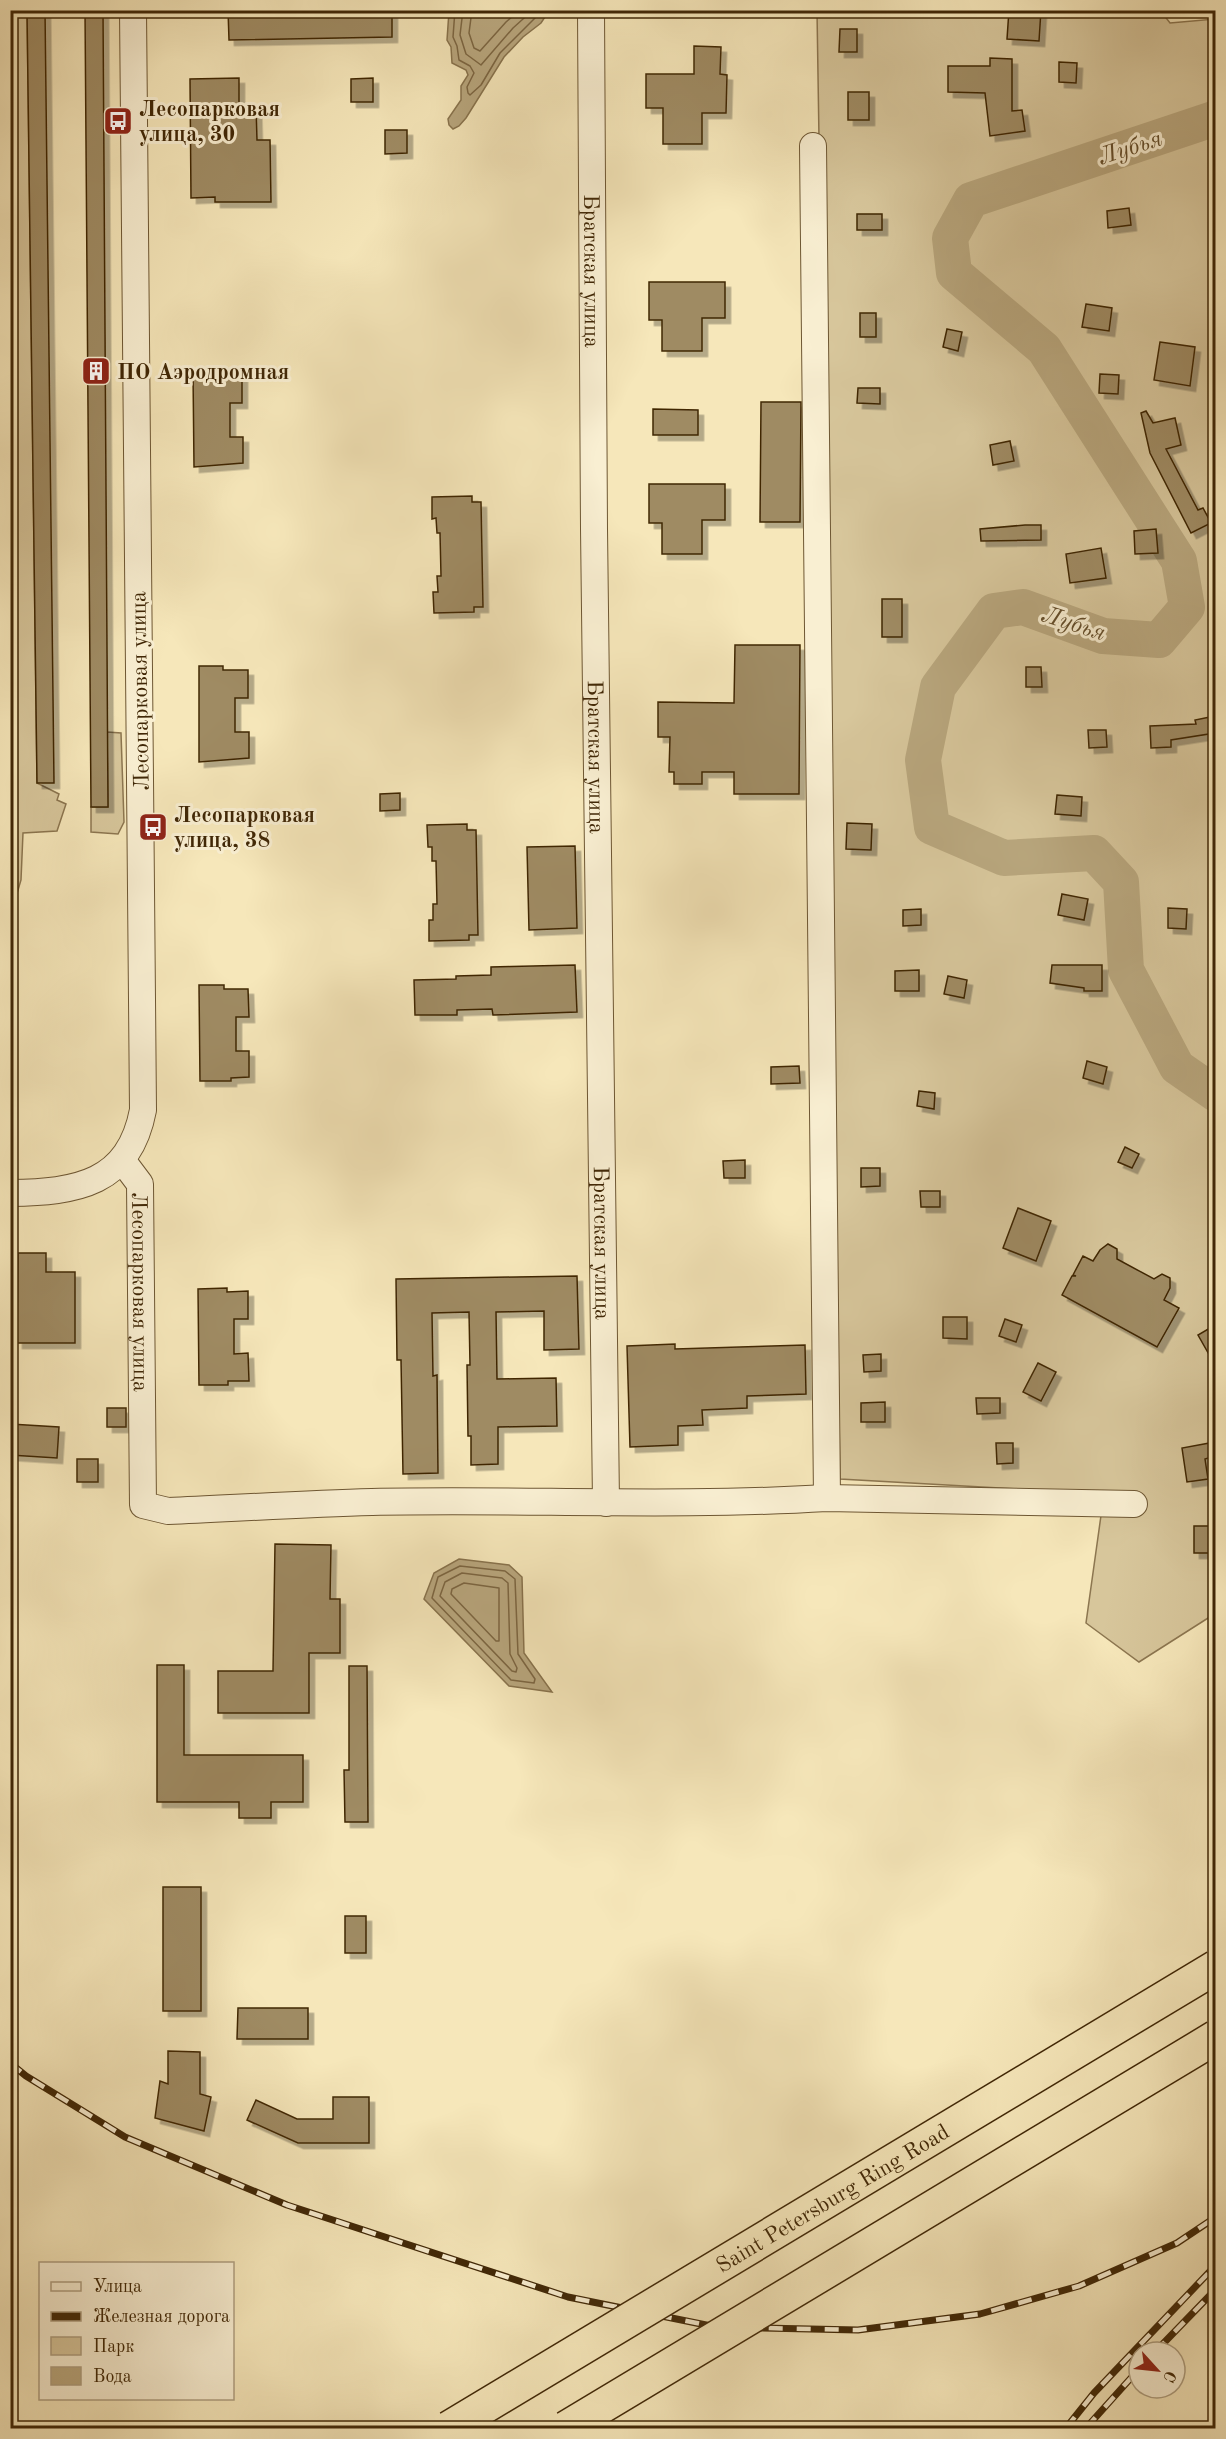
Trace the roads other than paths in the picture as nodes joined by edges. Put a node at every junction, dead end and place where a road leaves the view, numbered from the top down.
1 (133, 10) edge
2 (591, 10) edge
3 (813, 146) dead end
4 (122, 1160) junction
5 (10, 1193) edge
6 (827, 1498) junction
7 (606, 1503) junction
8 (1134, 1504) dead end
9 (1215, 1967) edge
10 (1215, 2037) edge
11 (449, 2428) edge
12 (566, 2428) edge

1 - 4 street, Лесопарковая улица
2 - 7 street, Братская улица
3 - 6 street
4 - 5 street
4 - 7 street, Лесопарковая улица
6 - 7 street
6 - 8 street
9 - 11 highway, Saint Petersburg Ring Road, bridge
10 - 12 highway, bridge

